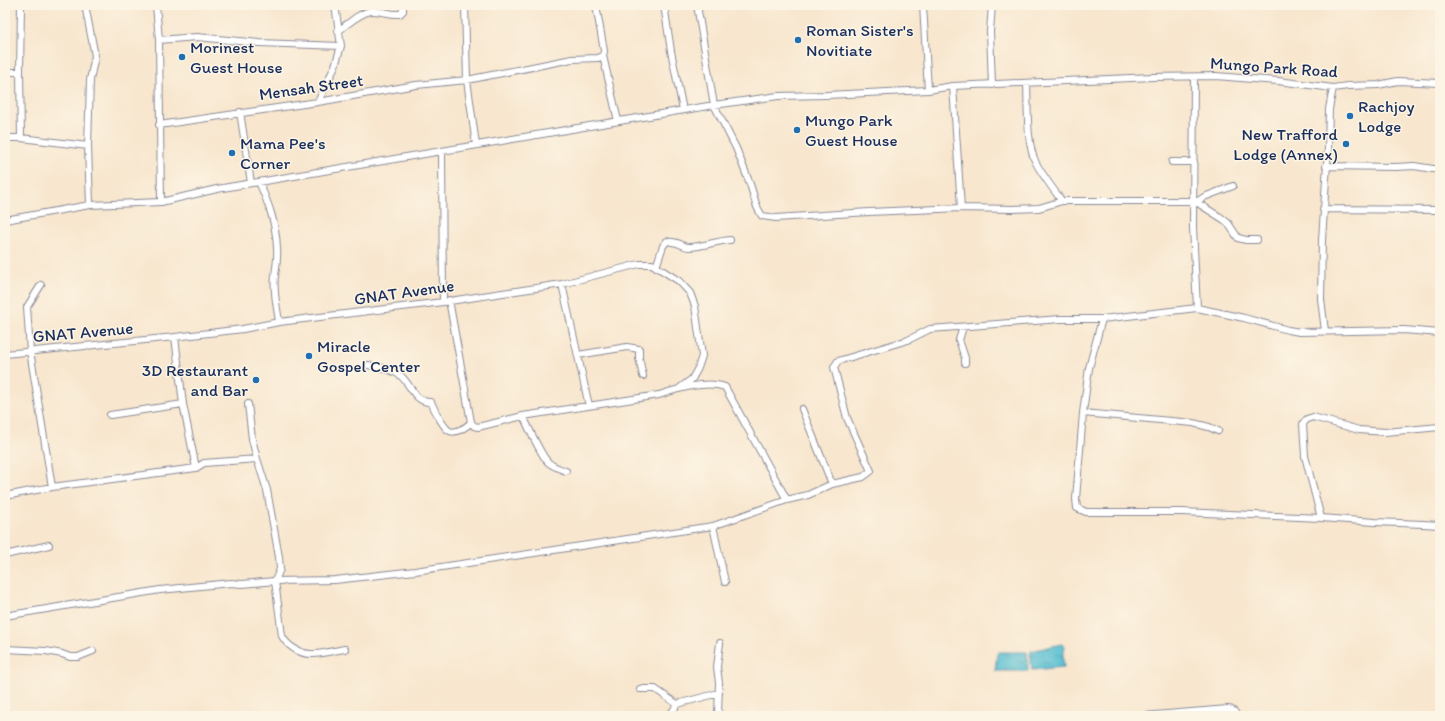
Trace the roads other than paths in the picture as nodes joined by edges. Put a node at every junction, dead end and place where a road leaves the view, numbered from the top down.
1 (21, 5) edge
2 (85, 5) edge
3 (156, 5) edge
4 (335, 5) edge
5 (403, 5) edge
6 (465, 5) edge
7 (596, 5) edge
8 (664, 5) edge
9 (697, 5) edge
10 (923, 5) edge
11 (992, 5) edge
12 (338, 31) junction
13 (159, 40) junction
14 (341, 46) junction
15 (603, 56) junction
16 (5, 72) edge
17 (20, 72) junction
18 (1194, 77) junction
19 (467, 80) junction
20 (1027, 83) junction
21 (1440, 83) edge
22 (992, 85) junction
23 (953, 86) junction
24 (1333, 88) junction
25 (928, 90) junction
26 (318, 102) junction
27 (714, 105) junction
28 (683, 110) junction
29 (240, 112) junction
30 (618, 121) junction
31 (159, 124) junction
32 (5, 138) edge
33 (21, 138) junction
34 (476, 145) junction
35 (88, 146) junction
36 (442, 151) junction
37 (1172, 162) dead end
38 (1194, 162) junction
39 (1326, 166) junction
40 (1440, 170) edge
41 (259, 182) junction
42 (251, 183) junction
43 (1233, 186) dead end
44 (1193, 200) junction
45 (1062, 201) junction
46 (161, 202) junction
47 (90, 205) junction
48 (961, 208) junction
49 (1323, 209) junction
50 (1440, 210) edge
51 (5, 220) edge
52 (730, 240) dead end
53 (1257, 240) dead end
54 (656, 267) junction
55 (562, 284) junction
56 (41, 285) dead end
57 (446, 301) junction
58 (1197, 308) junction
59 (1102, 319) junction
60 (279, 322) junction
61 (963, 327) junction
62 (1325, 331) junction
63 (1440, 332) edge
64 (175, 337) junction
65 (30, 351) junction
66 (5, 354) edge
67 (578, 355) junction
68 (965, 363) dead end
69 (368, 365) dead end
70 (643, 376) dead end
71 (680, 388) junction
72 (183, 404) junction
73 (248, 404) dead end
74 (589, 406) junction
75 (802, 409) dead end
76 (1083, 413) junction
77 (110, 415) dead end
78 (523, 416) junction
79 (471, 422) junction
80 (1440, 427) edge
81 (1218, 431) dead end
82 (257, 459) junction
83 (196, 468) junction
84 (566, 471) dead end
85 (832, 484) junction
86 (52, 487) junction
87 (5, 496) edge
88 (787, 500) junction
89 (1321, 518) junction
90 (1440, 525) edge
91 (714, 526) junction
92 (49, 545) dead end
93 (5, 555) edge
94 (275, 581) junction
95 (725, 582) dead end
96 (5, 616) edge
97 (720, 643) dead end
98 (5, 644) edge
99 (8, 649) edge
100 (345, 649) dead end
101 (93, 651) dead end
102 (640, 689) dead end
103 (718, 693) junction
104 (677, 704) junction
105 (667, 716) edge
106 (718, 716) edge
107 (1142, 716) edge
108 (1237, 716) edge

1 - 17 street
2 - 35 street
3 - 13 street
4 - 12 street
5 - 12 street
6 - 19 street
7 - 15 street
8 - 28 street
9 - 27 street
10 - 25 street
11 - 22 street
12 - 14 street
13 - 14 street
13 - 31 street
14 - 26 street
15 - 19 street, Mensah Street
15 - 30 street
16 - 17 street
17 - 33 street
18 - 20 street, Mungo Park Road
18 - 24 street, Mungo Park Road
18 - 38 street
19 - 26 street, Mensah Street
19 - 34 street
20 - 22 street, Mungo Park Road
20 - 45 street
21 - 24 street, Mungo Park Road
22 - 23 street, Mungo Park Road
23 - 25 street, Mungo Park Road
23 - 48 street
24 - 39 street
25 - 27 street, Mungo Park Road
26 - 29 street, Mensah Street
27 - 28 street, Mungo Park Road
27 - 48 street
28 - 30 street, Mungo Park Road
29 - 31 street, Mensah Street
29 - 42 street
30 - 34 street, Mungo Park Road
31 - 46 street
32 - 33 street
33 - 35 street
34 - 36 street, Mungo Park Road
35 - 47 street
36 - 41 street, Mungo Park Road
36 - 57 street
37 - 38 street
38 - 44 street
39 - 40 street
39 - 49 street
41 - 42 street, Mungo Park Road
41 - 60 street
42 - 46 street, Mungo Park Road
43 - 44 street
44 - 45 street
44 - 53 street
44 - 58 street
45 - 48 street
46 - 47 street, Mungo Park Road
47 - 51 street, Mungo Park Road
49 - 50 street
49 - 62 street
52 - 54 street
54 - 55 street, GNAT Avenue
54 - 71 street, GNAT Avenue
55 - 57 street, GNAT Avenue
55 - 67 street
56 - 65 street
57 - 60 street, GNAT Avenue
57 - 79 street
58 - 59 street
58 - 62 street
59 - 61 street
59 - 76 street
60 - 64 street, GNAT Avenue
61 - 68 street
61 - 85 street
62 - 63 street
64 - 65 street, GNAT Avenue
64 - 72 street
65 - 66 street, GNAT Avenue
65 - 86 street
67 - 70 street
67 - 74 street
69 - 79 street
71 - 74 street
71 - 88 street
72 - 77 street
72 - 83 street
73 - 82 street
74 - 78 street
75 - 85 street
76 - 81 street
76 - 89 street
78 - 79 street
78 - 84 street
80 - 89 street
82 - 83 street
82 - 94 street
83 - 86 street
85 - 88 street
86 - 87 street
88 - 91 street
89 - 90 street
91 - 94 street
91 - 95 street
92 - 93 street
94 - 96 street
94 - 100 street
97 - 103 street
98 - 99 street
99 - 101 street
102 - 104 street
103 - 104 street
103 - 106 street
104 - 105 street
107 - 108 street

